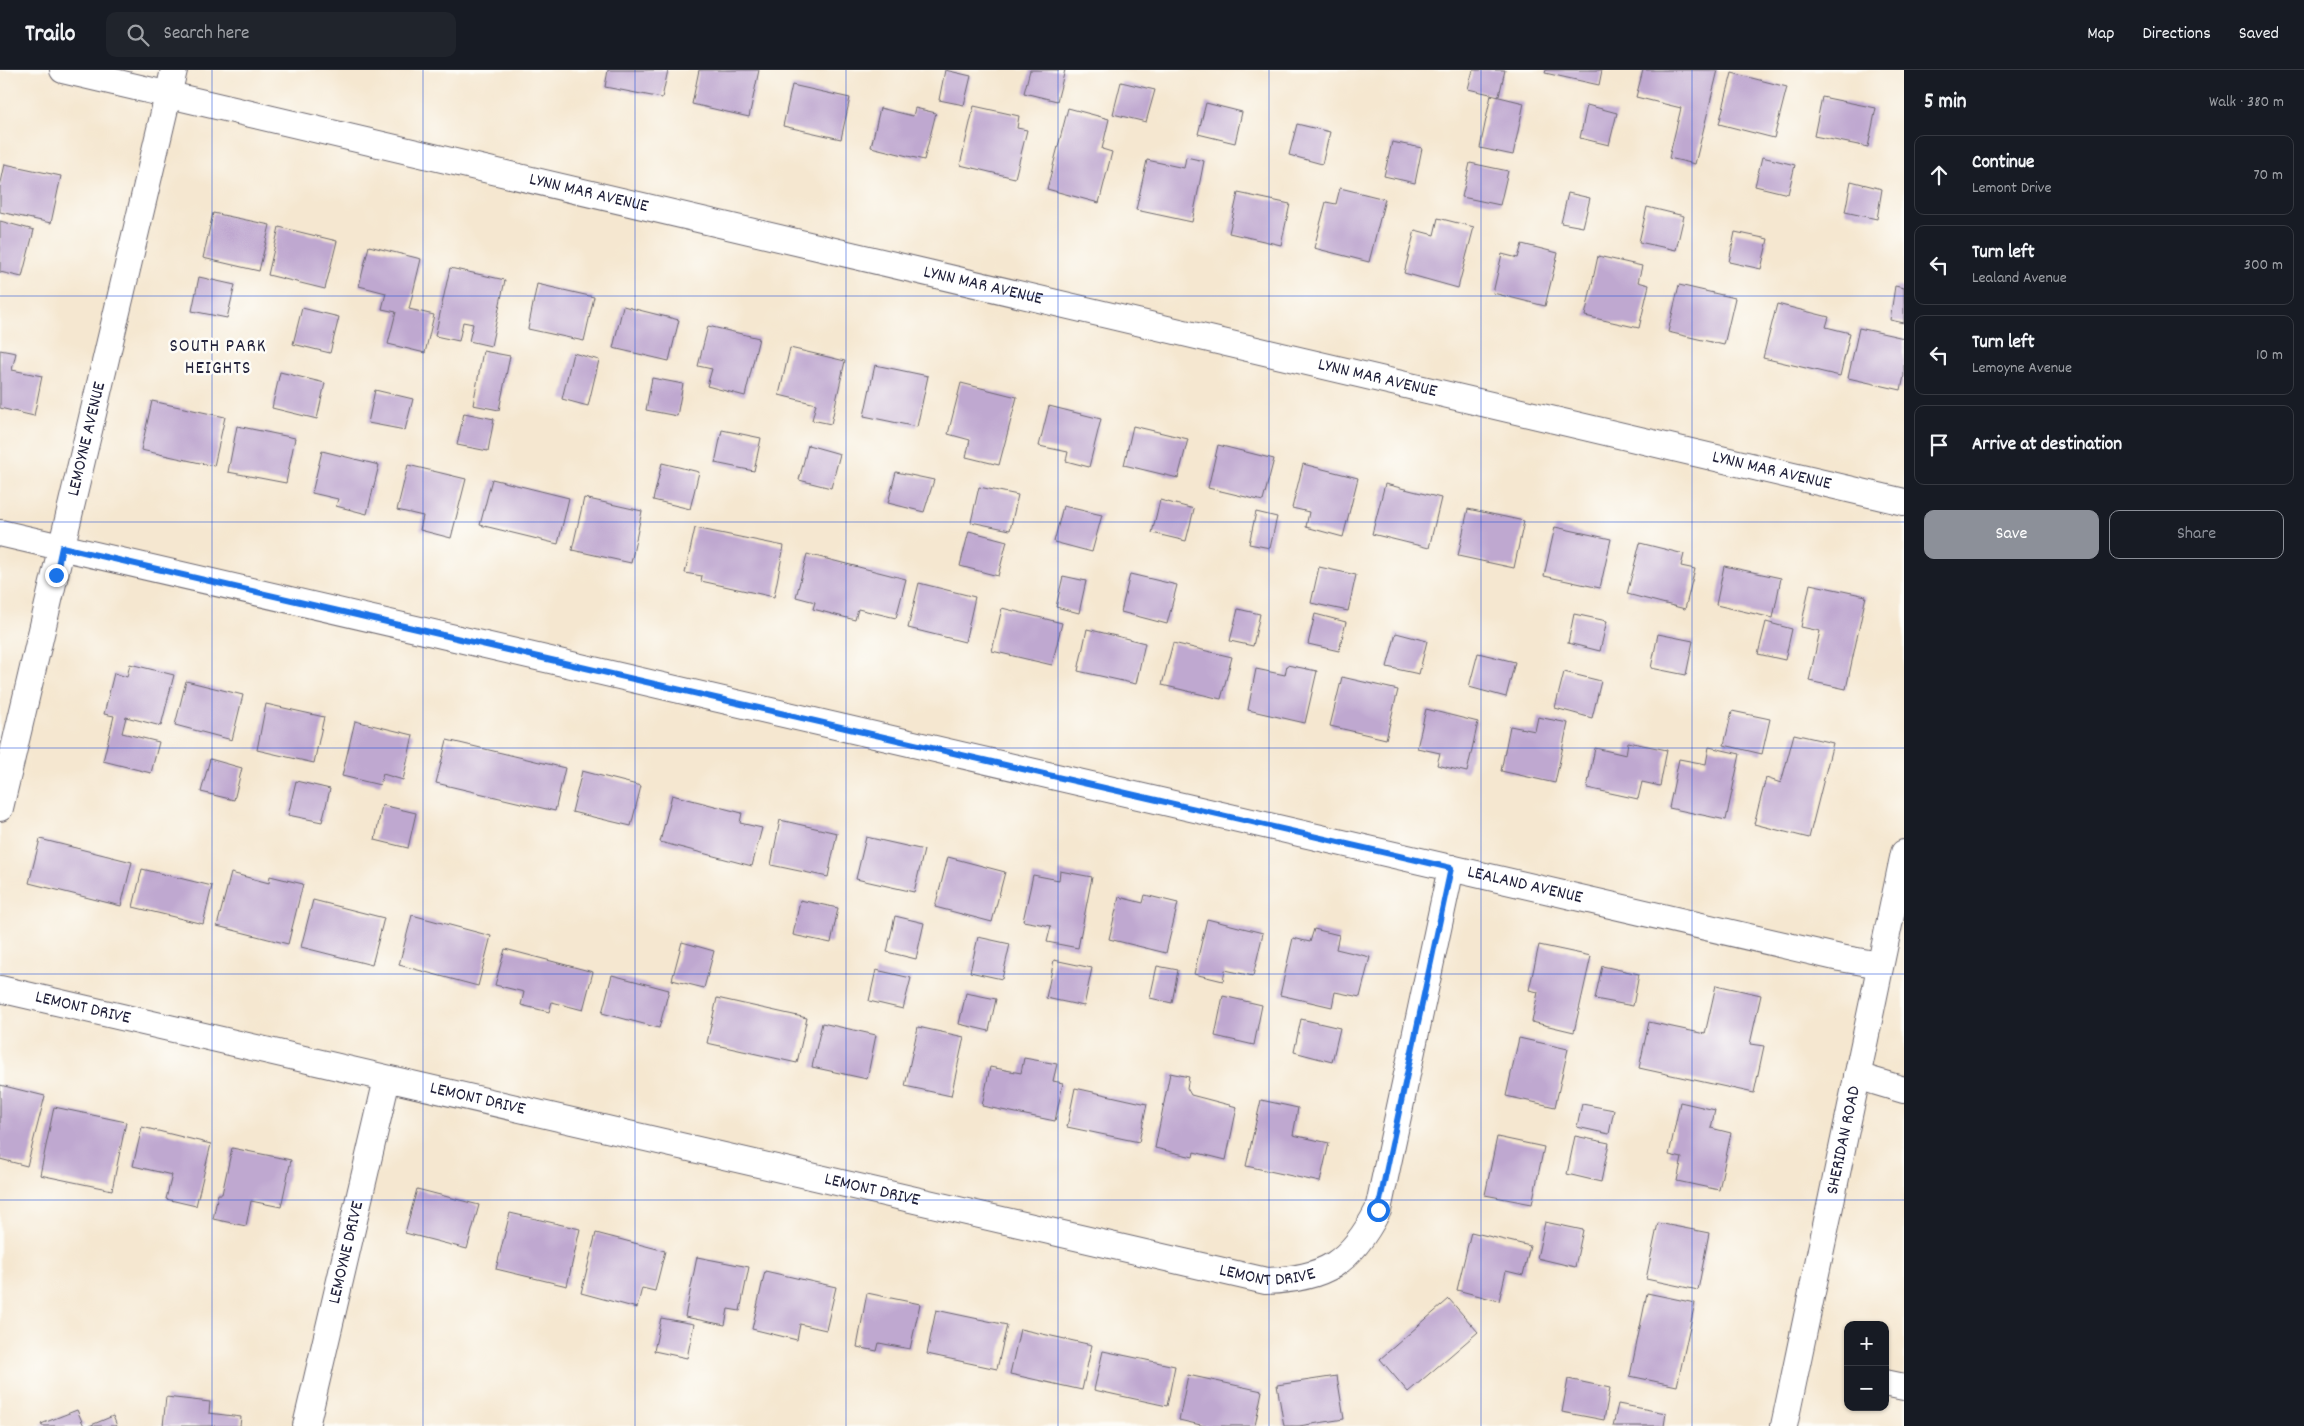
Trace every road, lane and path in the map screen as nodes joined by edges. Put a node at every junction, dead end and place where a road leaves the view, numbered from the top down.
1 (62, 70) edge
2 (174, 70) edge
3 (169, 95) junction
4 (1904, 502) edge
5 (0, 533) edge
6 (62, 547) junction
7 (0, 808) edge
8 (1904, 853) edge
9 (1451, 868) junction
10 (1880, 965) junction
11 (0, 989) edge
12 (1857, 1076) junction
13 (387, 1079) junction
14 (1904, 1090) edge
15 (1889, 1384) edge
16 (1904, 1387) edge
17 (306, 1426) edge
18 (1784, 1426) edge

1 - 3 street, LYNN MAR AVENUE
2 - 3 street, LEMOYNE AVENUE
3 - 4 street, LYNN MAR AVENUE
3 - 6 street, LEMOYNE AVENUE
5 - 6 street, LEALAND AVENUE
6 - 7 street, LEMOYNE AVENUE
6 - 9 street, LEALAND AVENUE
8 - 10 street, SHERIDAN ROAD
9 - 10 street, LEALAND AVENUE
9 - 13 street, LEMONT DRIVE
10 - 12 street, SHERIDAN ROAD
11 - 13 street, LEMONT DRIVE
12 - 14 street
12 - 18 street, SHERIDAN ROAD
13 - 17 street, LEMOYNE DRIVE
15 - 16 street

